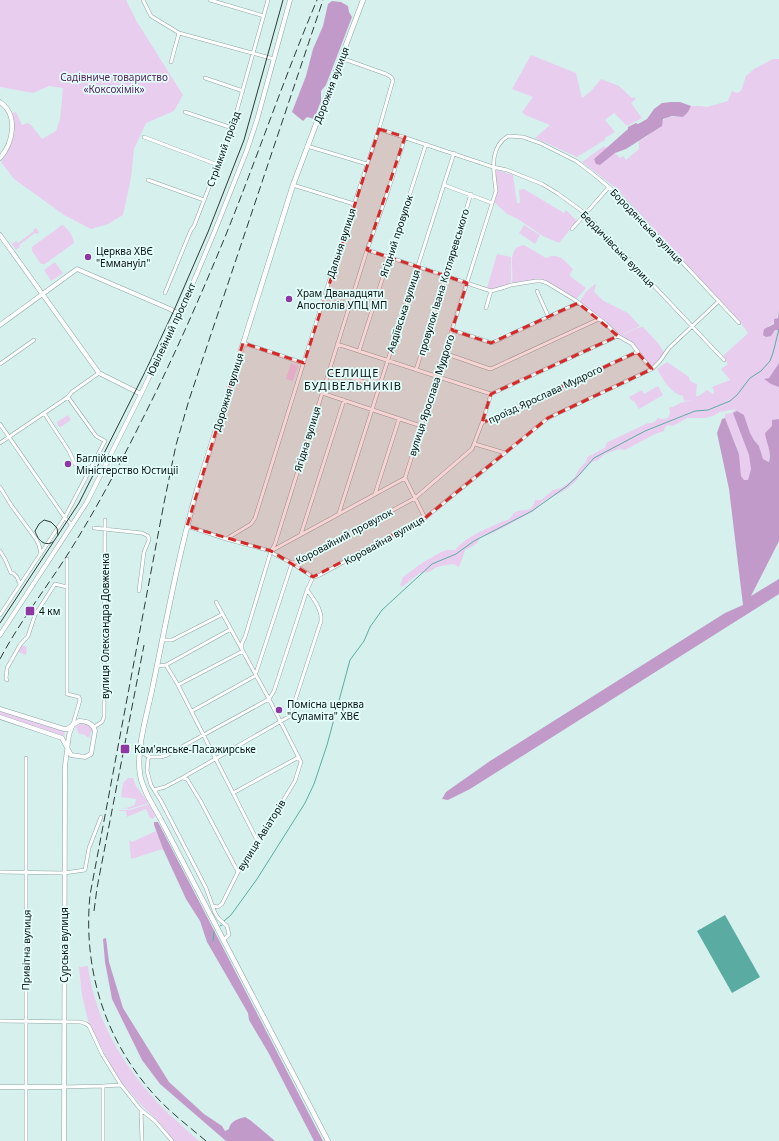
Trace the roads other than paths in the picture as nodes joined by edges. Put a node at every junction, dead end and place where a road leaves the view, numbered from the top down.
1 (143, 0) edge
2 (210, 0) edge
3 (268, 0) edge
4 (290, 0) edge
5 (363, 0) edge
6 (264, 16) junction
7 (179, 33) junction
8 (254, 53) junction
9 (341, 58) junction
10 (274, 59) junction
11 (171, 62) dead end
12 (205, 78) dead end
13 (243, 91) junction
14 (0, 102) edge
15 (185, 112) dead end
16 (232, 128) junction
17 (379, 129) junction
18 (144, 137) dead end
19 (405, 137) junction
20 (426, 144) junction
21 (307, 146) junction
22 (454, 153) junction
23 (0, 158) edge
24 (367, 164) junction
25 (218, 165) junction
26 (493, 167) junction
27 (148, 180) dead end
28 (293, 185) junction
29 (444, 185) junction
30 (609, 187) junction
31 (471, 194) junction
32 (204, 200) junction
33 (492, 202) junction
34 (354, 204) junction
35 (586, 214) junction
36 (572, 229) dead end
37 (0, 235) edge
38 (367, 250) junction
39 (389, 257) junction
40 (418, 266) junction
41 (445, 276) junction
42 (467, 284) junction
43 (491, 290) junction
44 (537, 291) dead end
45 (165, 293) dead end
46 (42, 294) junction
47 (719, 301) junction
48 (578, 303) junction
49 (486, 308) dead end
50 (179, 314) junction
51 (549, 318) junction
52 (599, 320) junction
53 (739, 323) dead end
54 (0, 325) edge
55 (692, 325) junction
56 (452, 330) junction
57 (618, 336) junction
58 (34, 340) dead end
59 (243, 343) junction
60 (337, 344) junction
61 (359, 351) junction
62 (637, 352) junction
63 (444, 353) junction
64 (724, 360) dead end
65 (387, 361) junction
66 (303, 363) junction
67 (0, 364) edge
68 (652, 369) junction
69 (329, 370) junction
70 (416, 370) junction
71 (99, 373) junction
72 (436, 377) junction
73 (379, 386) junction
74 (322, 393) junction
75 (141, 394) junction
76 (491, 394) junction
77 (68, 397) junction
78 (344, 400) junction
79 (372, 409) junction
80 (44, 413) junction
81 (399, 418) junction
82 (482, 423) junction
83 (0, 424) edge
84 (421, 426) junction
85 (9, 437) junction
86 (0, 443) edge
87 (475, 444) junction
88 (505, 453) junction
89 (75, 464) dead end
90 (405, 478) junction
91 (0, 487) edge
92 (375, 494) junction
93 (415, 498) junction
94 (338, 514) junction
95 (65, 517) junction
96 (425, 518) junction
97 (105, 520) dead end
98 (72, 525) junction
99 (187, 526) junction
100 (94, 528) dead end
101 (106, 530) junction
102 (301, 534) junction
103 (226, 539) junction
104 (271, 551) junction
105 (0, 552) edge
106 (41, 554) junction
107 (67, 559) dead end
108 (292, 563) junction
109 (313, 577) junction
110 (20, 585) junction
111 (67, 587) junction
112 (307, 590) junction
113 (139, 591) dead end
114 (216, 602) dead end
115 (223, 614) junction
116 (0, 615) edge
117 (231, 629) junction
118 (0, 634) edge
119 (162, 640) junction
120 (242, 650) junction
121 (166, 665) junction
122 (157, 666) junction
123 (255, 676) junction
124 (7, 680) dead end
125 (178, 685) junction
126 (269, 699) junction
127 (0, 709) edge
128 (192, 711) junction
129 (0, 717) edge
130 (280, 723) junction
131 (73, 724) junction
132 (94, 727) junction
133 (66, 729) junction
134 (69, 735) junction
135 (204, 735) junction
136 (67, 749) junction
137 (140, 752) junction
138 (150, 757) junction
139 (299, 757) junction
140 (26, 758) dead end
141 (216, 759) junction
142 (188, 775) junction
143 (182, 778) junction
144 (187, 779) junction
145 (154, 790) junction
146 (233, 793) junction
147 (101, 817) dead end
148 (258, 842) junction
149 (0, 872) edge
150 (238, 872) junction
151 (26, 873) junction
152 (64, 873) junction
153 (213, 906) junction
154 (223, 940) junction
155 (0, 1021) edge
156 (25, 1021) junction
157 (64, 1022) junction
158 (121, 1085) junction
159 (103, 1086) junction
160 (0, 1087) edge
161 (26, 1087) junction
162 (64, 1087) junction
163 (142, 1110) junction
164 (26, 1141) edge
165 (64, 1141) edge
166 (103, 1141) edge
167 (142, 1141) edge
168 (172, 1141) edge
169 (328, 1141) edge

1 - 7 street
2 - 6 street
3 - 6 street, Стрімкий проїзд
4 - 10 main road, Ювілейний проспект
5 - 9 main road, Дорожня вулиця
6 - 8 street, Стрімкий проїзд
7 - 8 street
7 - 11 street
8 - 10 street
8 - 13 street, Стрімкий проїзд
9 - 17 street, Дальня вулиця
9 - 21 main road, Дорожня вулиця
10 - 50 main road, Ювілейний проспект
12 - 13 street
13 - 16 street, Стрімкий проїзд
14 - 23 main road
15 - 16 street
16 - 25 street, Стрімкий проїзд
17 - 19 street, Бердичівська вулиця
17 - 24 street, Дальня вулиця
18 - 25 street
19 - 20 street, Бердичівська вулиця
19 - 38 street, Ягідна вулиця
20 - 22 street, Бердичівська вулиця
20 - 39 street, Ягідний провулок
21 - 24 street
21 - 28 main road, Дорожня вулиця
22 - 26 street, Бердичівська вулиця
22 - 29 street, Авдіївська вулиця
24 - 34 street, Дальня вулиця
25 - 32 street, Стрімкий проїзд
26 - 30 street, Бородянська вулиця
26 - 33 street, вулиця Ярослава Мудрого
26 - 35 street, Бердичівська вулиця
27 - 32 street
28 - 34 street
28 - 59 main road, Дорожня вулиця
29 - 31 street
29 - 40 street, Авдіївська вулиця
30 - 35 street
30 - 47 street, Бородянська вулиця
31 - 33 street
31 - 41 street, провулок Івана Котляревського
32 - 45 street, Стрімкий проїзд
33 - 42 street, вулиця Ярослава Мудрого
34 - 66 street, Дальня вулиця
35 - 36 street
35 - 55 street, Бердичівська вулиця
37 - 46 main road
38 - 39 street
38 - 60 street, Ягідна вулиця
39 - 40 street
39 - 61 street, Ягідний провулок
40 - 41 street
40 - 65 street, Авдіївська вулиця
41 - 42 street
41 - 70 street, провулок Івана Котляревського
42 - 43 street
42 - 56 street, вулиця Ярослава Мудрого
43 - 48 street
43 - 49 street
44 - 51 street
46 - 50 main road
46 - 54 main road
46 - 71 main road
47 - 53 street, Бородянська вулиця
47 - 55 street, Коровайна вулиця
48 - 51 street
48 - 52 street
50 - 75 main road, Ювілейний проспект
51 - 56 street
52 - 57 street
52 - 63 street
55 - 64 street, Бердичівська вулиця
55 - 68 street, Коровайна вулиця
56 - 63 street, вулиця Ярослава Мудрого
57 - 62 street
57 - 76 street
58 - 67 street
59 - 66 street
59 - 99 main road, Дорожня вулиця
60 - 61 street
60 - 69 street, Ягідна вулиця
61 - 65 street
62 - 68 street
62 - 82 street, проїзд Ярослава Мудрого
63 - 72 street, вулиця Ярослава Мудрого
65 - 70 street
65 - 73 street, Авдіївська вулиця
66 - 103 street, Дальня вулиця
68 - 88 street, Коровайна вулиця
69 - 73 street
69 - 74 street, Ягідна вулиця
70 - 72 street
71 - 75 main road
71 - 77 street
72 - 76 street
72 - 84 street, вулиця Ярослава Мудрого
73 - 79 street, Авдіївська вулиця
74 - 78 street
74 - 104 street, Ягідна вулиця
75 - 98 main road, Ювілейний проспект
76 - 82 street
77 - 80 street
77 - 95 street
78 - 79 street
78 - 102 street
79 - 81 street
79 - 94 street, Авдіївська вулиця
80 - 85 street
80 - 89 street
81 - 84 street
81 - 92 street
82 - 87 street, проїзд Ярослава Мудрого
83 - 85 street
84 - 90 street, вулиця Ярослава Мудрого
85 - 86 street
85 - 95 street
87 - 88 street
87 - 93 street, проїзд Ярослава Мудрого
88 - 96 street, Коровайна вулиця
90 - 92 street
90 - 93 street
91 - 106 street
92 - 94 street
93 - 96 street
93 - 108 street, Коровайний провулок
94 - 102 street
95 - 98 street
95 - 106 street
96 - 109 street, Коровайна вулиця
97 - 101 street, вулиця Олександра Довженка
98 - 118 main road, Ювілейний проспект
99 - 103 street
99 - 119 main road, Дорожня вулиця
100 - 101 street
101 - 113 street
101 - 132 street, вулиця Олександра Довженка
102 - 104 street
103 - 104 street
104 - 108 street
104 - 120 street, Ягідна вулиця
105 - 110 street
106 - 110 street
107 - 111 street
108 - 109 street
108 - 123 street, Коровайний провулок
109 - 112 street
110 - 116 street
111 - 124 street
111 - 131 street
112 - 126 street
112 - 130 street
114 - 115 street
115 - 117 street
115 - 119 street
117 - 120 street
117 - 121 street
119 - 122 main road, Дорожня вулиця
120 - 123 street
120 - 125 street
121 - 122 street
121 - 125 street
122 - 137 main road, Дорожня вулиця
123 - 126 street
123 - 128 street
125 - 128 street
126 - 130 street
126 - 135 street
127 - 133 main road
128 - 135 street
129 - 136 main road
130 - 139 street
130 - 141 street
131 - 132 main road
131 - 133 main road
131 - 134 main road
132 - 136 main road
133 - 134 main road
134 - 136 main road
135 - 138 street
135 - 141 street
136 - 152 main road, Сурська вулиця
137 - 138 street
137 - 154 main road, Дорожня вулиця
138 - 145 street
139 - 146 street
139 - 148 street, вулиця Авіаторів
140 - 151 street, Привітна вулиця
141 - 142 street
141 - 146 street
142 - 143 street
142 - 144 street
143 - 144 street
143 - 145 street
144 - 150 street
145 - 153 street
146 - 148 street
147 - 152 street
148 - 150 street, вулиця Авіаторів
149 - 151 street
150 - 153 street, вулиця Авіаторів
151 - 152 street
151 - 156 street, Привітна вулиця
152 - 157 main road, Сурська вулиця
153 - 154 street
154 - 169 main road, Дорожня вулиця
155 - 156 street
156 - 157 street
156 - 161 street, Привітна вулиця
157 - 158 street
157 - 162 main road, Сурська вулиця
158 - 159 street
158 - 163 street
159 - 162 street
159 - 166 street
160 - 161 main road
161 - 162 main road
161 - 164 street, Привітна вулиця
162 - 165 main road, Сурська вулиця
163 - 167 street
163 - 168 street

